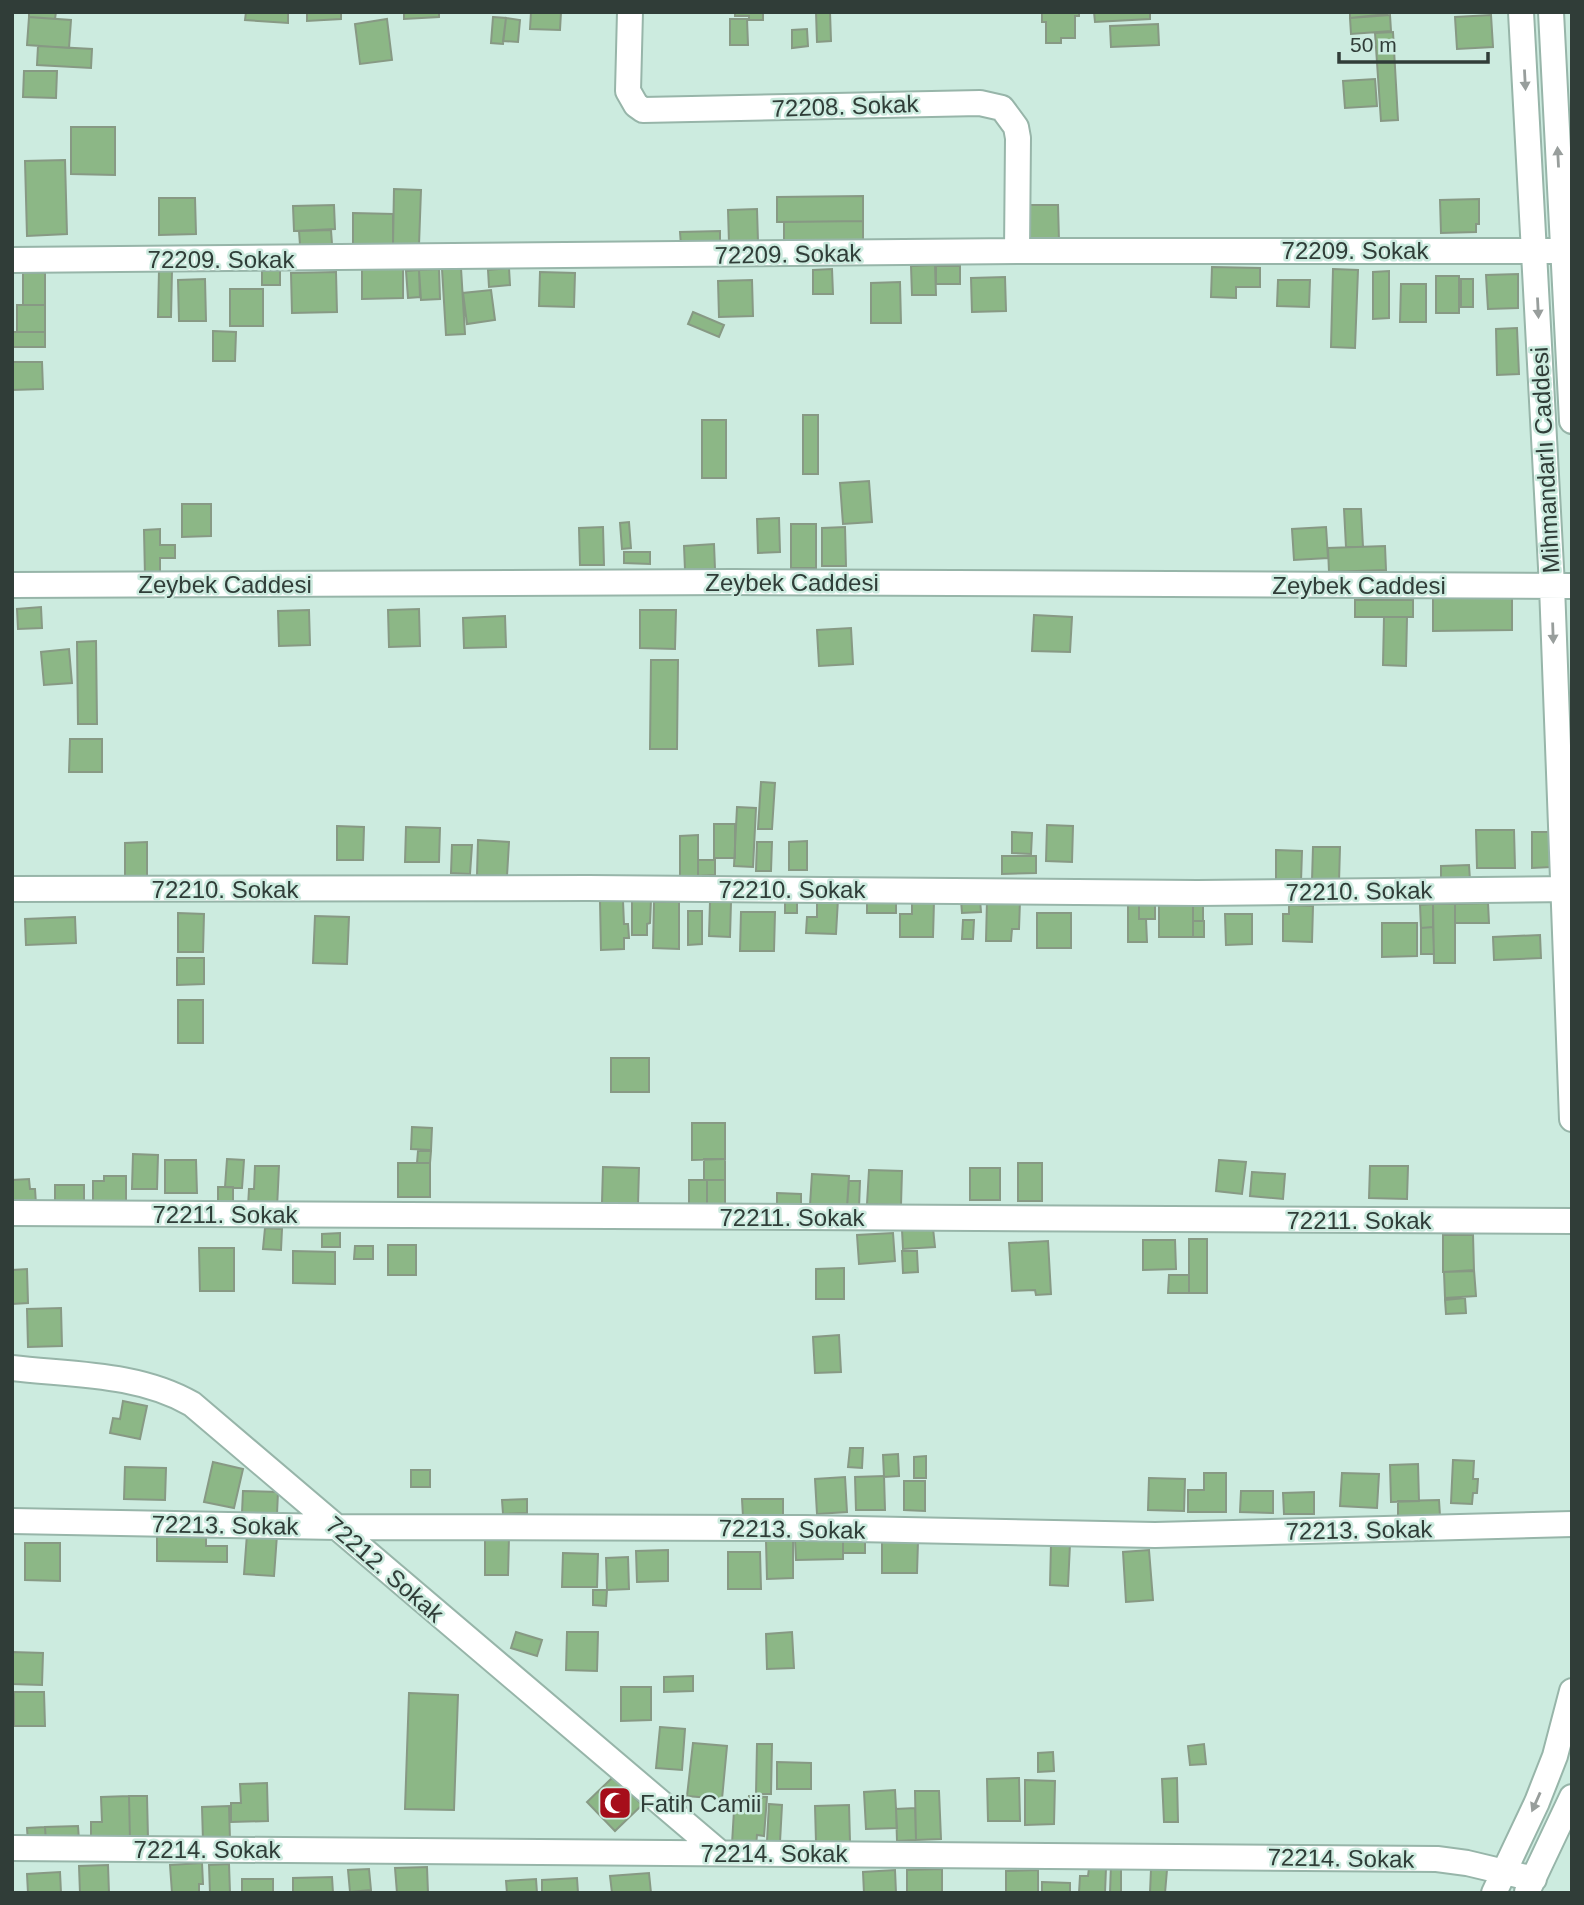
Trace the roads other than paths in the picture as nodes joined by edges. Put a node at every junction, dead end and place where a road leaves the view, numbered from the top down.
1 (630, 12) edge
2 (1521, 12) edge
3 (1551, 12) edge
4 (1535, 250) junction
5 (1017, 251) junction
6 (1563, 251) junction
7 (12, 260) edge
8 (1571, 407) edge
9 (1572, 421) edge
10 (12, 584) edge
11 (1562, 586) edge
12 (12, 889) edge
13 (1568, 889) edge
14 (1572, 1119) edge
15 (12, 1213) edge
16 (1572, 1221) edge
17 (12, 1368) edge
18 (12, 1521) edge
19 (1572, 1524) edge
20 (337, 1527) junction
21 (1572, 1691) edge
22 (1563, 1760) edge
23 (1572, 1797) edge
24 (12, 1848) edge
25 (720, 1853) junction
26 (1498, 1882) edge
27 (1530, 1886) edge

1 - 5 street, 72208. Sokak
2 -> 4 street, Mihmandarlı Caddesi
6 -> 3 street, Mihmandarlı Caddesi
4 - 5 street, 72209. Sokak
4 - 6 street, 72209. Sokak
4 -> 11 street, Mihmandarlı Caddesi
5 - 7 street, 72209. Sokak
6 - 8 street, Mihmandarlı Caddesi
8 - 9 street, Mihmandarlı Caddesi
10 - 11 street, Zeybek Caddesi
11 -> 13 street, Mihmandarlı Caddesi
12 - 13 street, 72210. Sokak
13 - 14 street, Mihmandarlı Caddesi
15 - 16 street, 72211. Sokak
17 - 20 street, 72212. Sokak
18 - 20 street, 72213. Sokak
19 - 20 street, 72213. Sokak
20 - 25 street, 72212. Sokak
21 - 22 street
22 -> 26 street
23 - 27 street
24 - 25 street, 72214. Sokak
25 - 26 street, 72214. Sokak
26 - 27 street, 72214. Sokak

